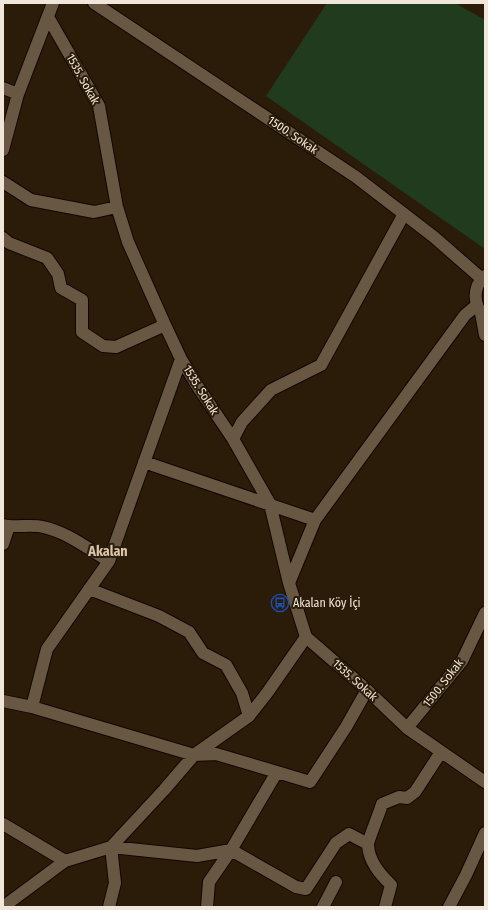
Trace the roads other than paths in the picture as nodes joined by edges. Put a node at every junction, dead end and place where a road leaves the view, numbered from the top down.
1 (53, 3) edge
2 (94, 3) edge
3 (48, 17) junction
4 (3, 88) edge
5 (18, 94) junction
6 (3, 150) edge
7 (3, 182) edge
8 (117, 207) junction
9 (404, 214) junction
10 (3, 238) edge
11 (483, 277) edge
12 (481, 312) edge
13 (165, 326) junction
14 (485, 335) edge
15 (182, 359) junction
16 (233, 439) junction
17 (144, 462) junction
18 (270, 504) junction
19 (315, 520) junction
20 (6, 526) edge
21 (3, 544) edge
22 (109, 561) junction
23 (289, 583) junction
24 (89, 589) junction
25 (485, 613) edge
26 (306, 637) junction
27 (367, 690) junction
28 (3, 701) edge
29 (32, 707) junction
30 (249, 716) junction
31 (407, 728) junction
32 (441, 752) junction
33 (194, 755) junction
34 (277, 772) junction
35 (485, 782) edge
36 (3, 824) edge
37 (485, 833) edge
38 (368, 844) junction
39 (110, 847) junction
40 (231, 850) junction
41 (65, 861) junction
42 (336, 882) dead end
43 (3, 907) edge
44 (109, 907) edge
45 (207, 907) edge
46 (323, 907) edge
47 (385, 907) edge
48 (449, 907) edge

1 - 3 street
2 - 9 street, 1500. Sokak
3 - 5 street
3 - 8 street, 1535. Sokak
4 - 5 street
5 - 6 street
7 - 8 street
8 - 13 street, 1535. Sokak
9 - 11 street, 1500. Sokak
9 - 16 street
10 - 13 street
11 - 12 street
12 - 14 street
12 - 19 street
13 - 15 street, 1535. Sokak
15 - 16 street, 1535. Sokak
15 - 17 street
16 - 18 street, 1535. Sokak
17 - 18 street
17 - 22 street
18 - 19 street
18 - 23 street, 1535. Sokak
19 - 23 street
20 - 21 street
20 - 22 street
22 - 24 street
23 - 26 street, 1535. Sokak
24 - 29 street
24 - 30 street
25 - 31 street, 1500. Sokak
26 - 27 street, 1535. Sokak
26 - 30 street
27 - 31 street, 1535. Sokak
27 - 34 street
28 - 29 street
29 - 33 street
30 - 33 street
31 - 32 street, 1535. Sokak
32 - 35 street, 1535. Sokak
32 - 38 street
33 - 34 street
33 - 39 street
34 - 40 street
36 - 41 street
37 - 48 street
38 - 40 street
38 - 47 street
39 - 40 street
39 - 41 street
39 - 44 street
40 - 45 street
41 - 43 street
42 - 46 street

